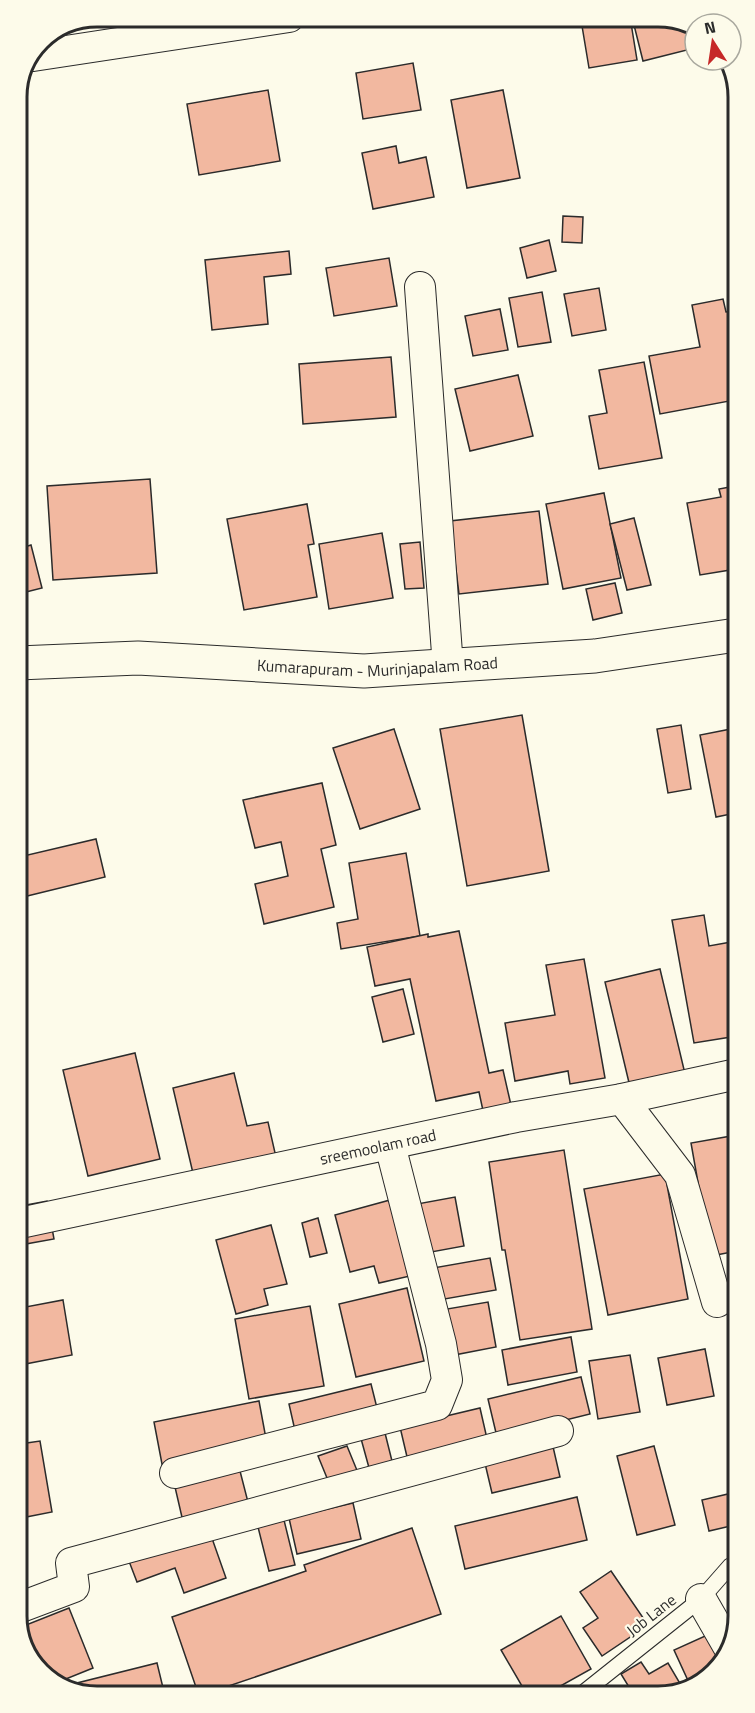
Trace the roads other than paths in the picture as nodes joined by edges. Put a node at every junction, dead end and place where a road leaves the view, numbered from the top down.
1 (219, 27) edge
2 (41, 55) edge
3 (420, 287) dead end
4 (728, 636) edge
5 (27, 663) edge
6 (448, 667) junction
7 (728, 1076) edge
8 (622, 1099) junction
9 (390, 1145) junction
10 (27, 1221) edge
11 (717, 1302) dead end
12 (558, 1431) dead end
13 (175, 1473) dead end
14 (728, 1568) edge
15 (700, 1599) junction
16 (27, 1605) edge
17 (724, 1638) edge
18 (592, 1686) edge

1 - 2 street
3 - 6 street
4 - 6 main road, Kumarapuram - Murinjapalam Road
5 - 6 main road, Kumarapuram - Murinjapalam Road
7 - 8 street, sreemoolam road
8 - 9 street, sreemoolam road
8 - 11 street
9 - 10 street, sreemoolam road
9 - 13 street
12 - 16 street
14 - 15 lane, Job Lane
15 - 17 street
15 - 18 lane, Job Lane

